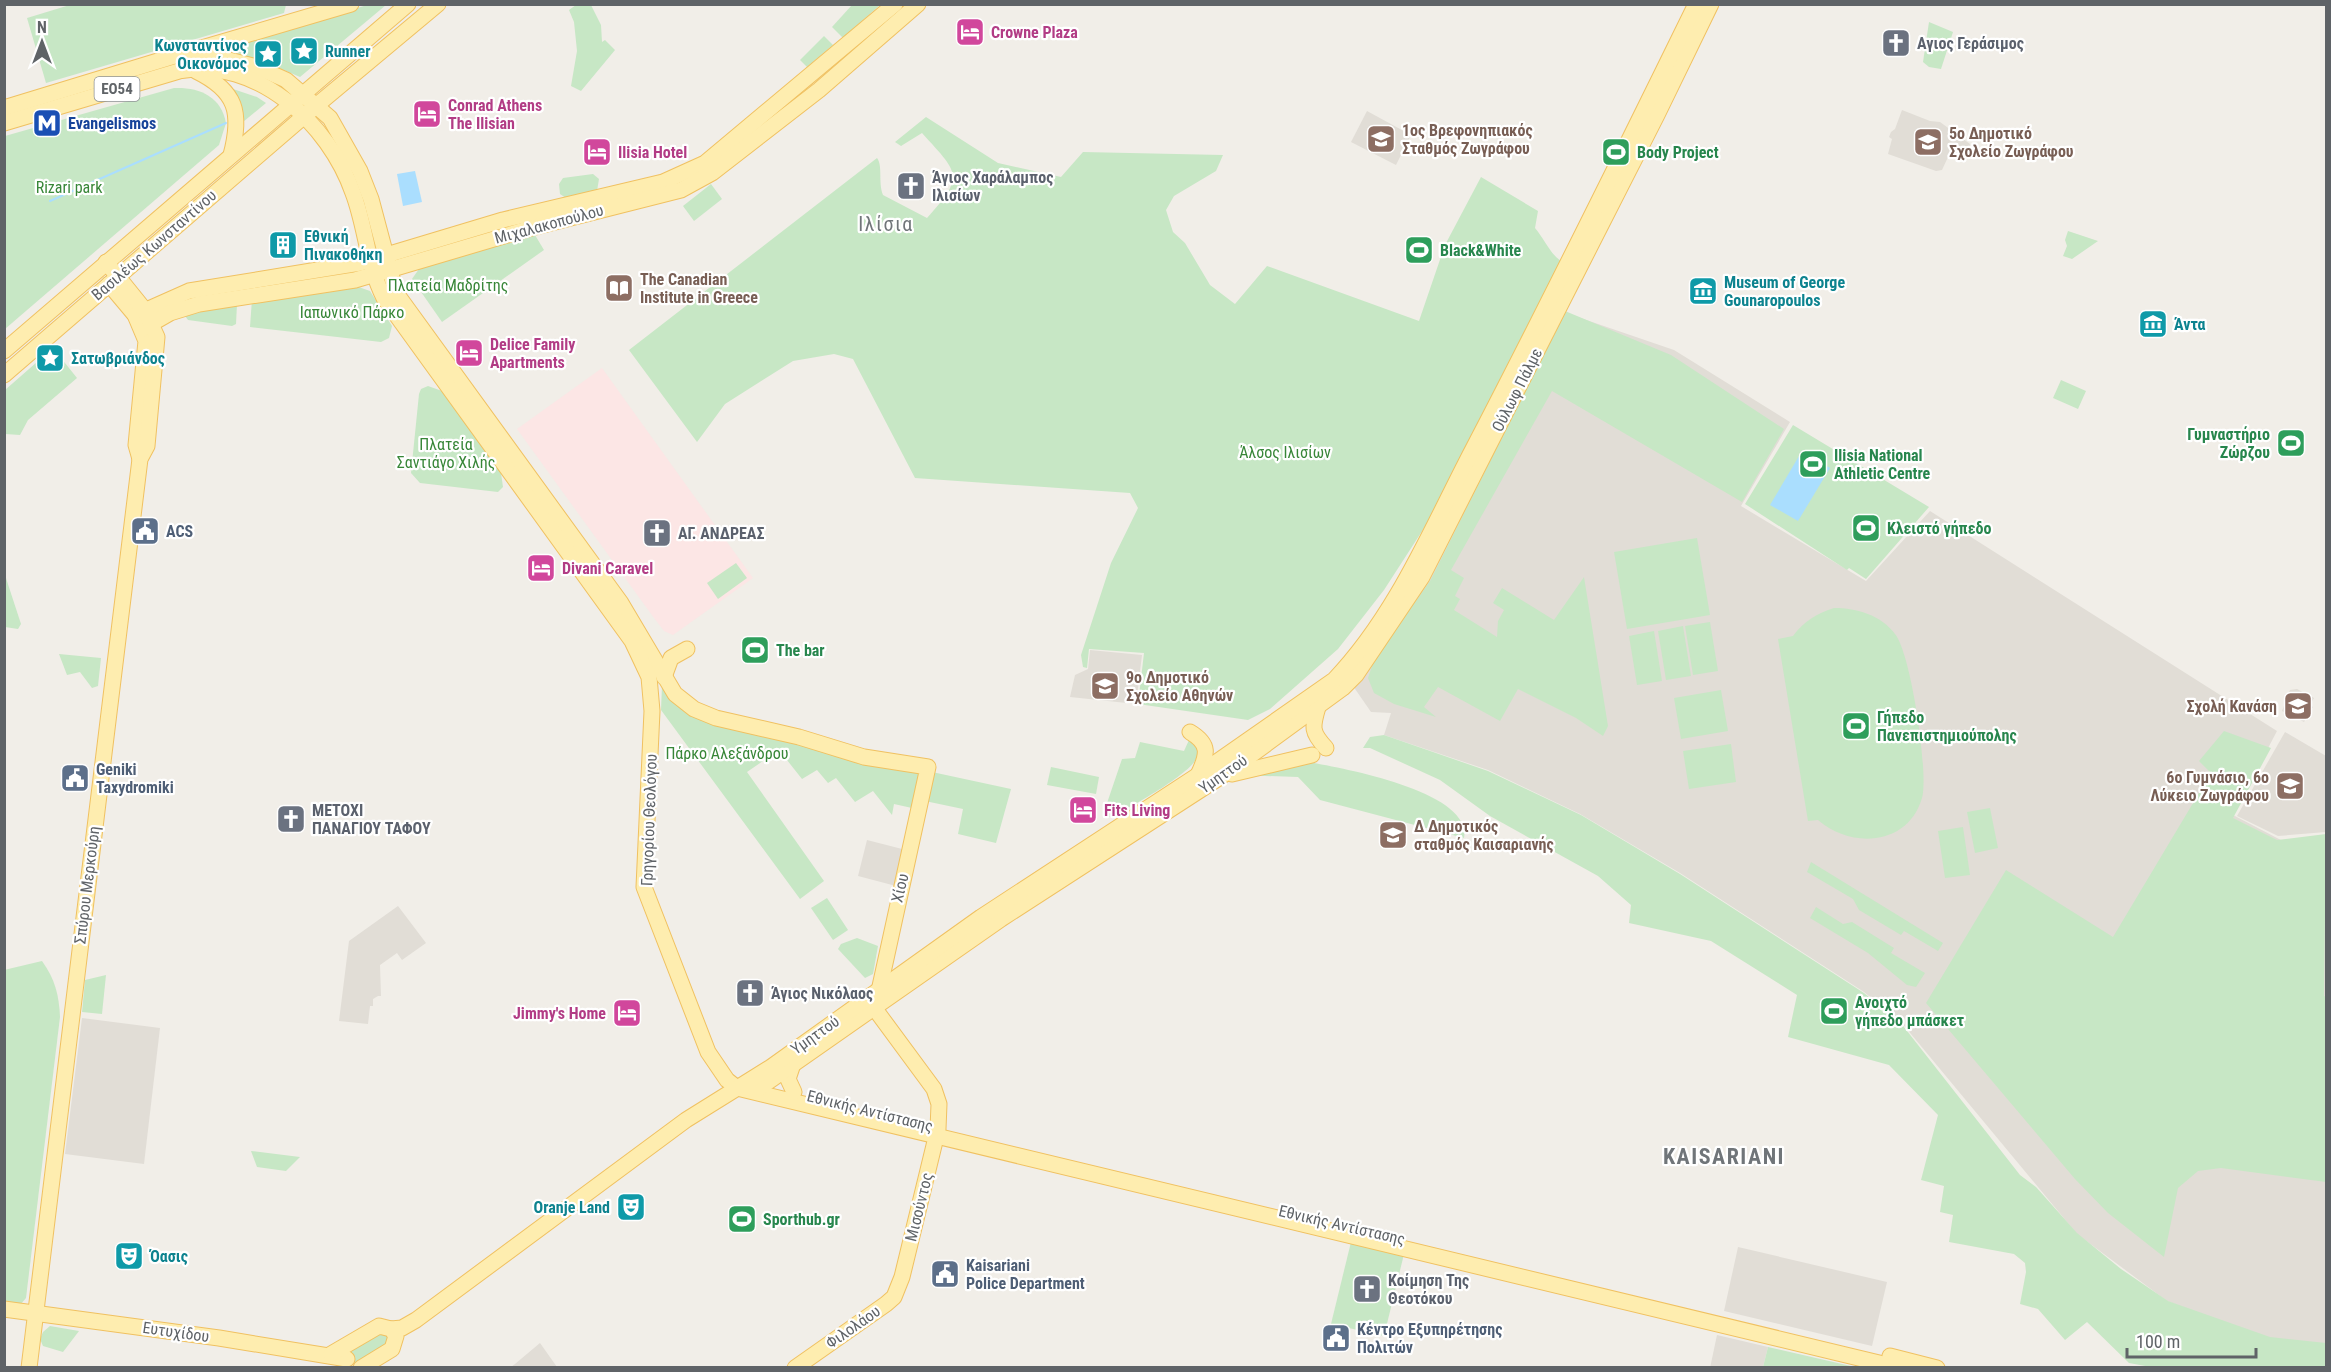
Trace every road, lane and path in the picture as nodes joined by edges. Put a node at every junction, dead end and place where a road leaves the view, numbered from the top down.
1 (351, 4) edge
2 (408, 4) edge
3 (438, 4) edge
4 (895, 4) edge
5 (918, 4) edge
6 (1696, 4) edge
7 (1711, 4) edge
8 (181, 54) junction
9 (191, 68) junction
10 (303, 93) junction
11 (290, 104) junction
12 (317, 105) junction
13 (4, 108) edge
14 (303, 116) junction
15 (4, 123) edge
16 (231, 155) junction
17 (106, 262) junction
18 (411, 264) junction
19 (379, 265) junction
20 (113, 280) junction
21 (403, 304) junction
22 (170, 313) junction
23 (143, 319) junction
24 (157, 342) junction
25 (4, 351) edge
26 (4, 375) edge
27 (140, 459) junction
28 (639, 642) junction
29 (687, 649) dead end
30 (664, 676) junction
31 (1318, 706) junction
32 (1190, 732) dead end
33 (1256, 734) joint
34 (1274, 738) joint
35 (1326, 748) dead end
36 (1312, 755) dead end
37 (1198, 774) junction
38 (1220, 777) junction
39 (878, 990) junction
40 (875, 1009) junction
41 (793, 1064) junction
42 (750, 1086) junction
43 (794, 1092) junction
44 (937, 1133) junction
45 (902, 1277) joint
46 (4, 1309) edge
47 (36, 1312) junction
48 (392, 1329) junction
49 (352, 1343) junction
50 (331, 1354) junction
51 (352, 1365) edge
52 (29, 1368) edge
53 (795, 1368) edge
54 (1900, 1368) edge
55 (1937, 1368) edge

1 - 8 main road, ΕΟ54
2 - 10 main road, Βασιλέως Κωνσταντίνου
3 - 12 main road, Βασιλέως Κωνσταντίνου
4 - 19 main road, Μιχαλακοπούλου
5 - 18 main road, Μιχαλακοπούλου
6 - 33 main road, Ούλωφ Πάλμε
7 - 31 main road, Ούλωφ Πάλμε
8 - 10 main road, ΕΟ54
8 - 13 main road, ΕΟ54
9 - 11 main road, ΕΟ54
9 - 15 main road, ΕΟ54
9 - 16 main road
10 - 11 main road, Βασιλέως Κωνσταντίνου
10 - 12 main road, ΕΟ54
11 - 14 main road, ΕΟ54
11 - 16 main road, Βασιλέως Κωνσταντίνου
12 - 14 main road, Βασιλέως Κωνσταντίνου
12 - 19 main road
14 - 19 main road
14 - 20 main road, Βασιλέως Κωνσταντίνου
16 - 17 main road, Βασιλέως Κωνσταντίνου
17 - 20 main road
17 - 25 main road, Βασιλέως Κωνσταντίνου
18 - 19 main road, Μιχαλακοπούλου
18 - 21 main road
19 - 21 main road
19 - 22 main road, Μιχαλακοπούλου
19 - 23 main road, Μιχαλακοπούλου
19 - 28 main road
20 - 23 main road
20 - 26 main road, Βασιλέως Κωνσταντίνου
21 - 28 main road
22 - 23 main road, Μιχαλακοπούλου
22 - 24 main road
23 - 24 main road, Σπύρου Μερκούρη
23 - 27 main road, Σπύρου Μερκούρη
24 - 27 main road, Σπύρου Μερκούρη
27 - 47 main road, Σπύρου Μερκούρη
28 - 30 main road
28 - 42 main road, Γρηγορίου Θεολόγου
29 - 30 main road
30 - 39 main road, Χίου
31 - 34 main road, Ούλωφ Πάλμε
31 - 35 main road
32 - 37 main road
33 - 37 main road, Υμηττού
34 - 38 main road, Υμηττού
36 - 38 main road
37 - 39 main road, Υμηττού
38 - 40 main road, Υμηττού
39 - 40 main road, Χίου
39 - 42 main road, Υμηττού
40 - 41 main road, Υμηττού
40 - 44 main road, Μισούντος
41 - 42 main road, Υμηττού
41 - 43 main road
42 - 43 main road, Εθνικής Αντίστασης
42 - 44 main road, Εθνικής Αντίστασης
42 - 48 main road, Υμηττού
43 - 44 main road, Εθνικής Αντίστασης
44 - 45 main road, Μισούντος
44 - 54 main road, Εθνικής Αντίστασης
44 - 55 main road, Εθνικής Αντίστασης
45 - 53 main road, Φιλολάου
46 - 47 main road, Ευτυχίδου
47 - 50 main road, Ευτυχίδου
47 - 52 main road, Σπύρου Μερκούρη
48 - 49 main road, Υμηττού
48 - 51 main road
49 - 50 main road, Υμηττού
49 - 51 main road
50 - 51 main road, Ευτυχίδου

